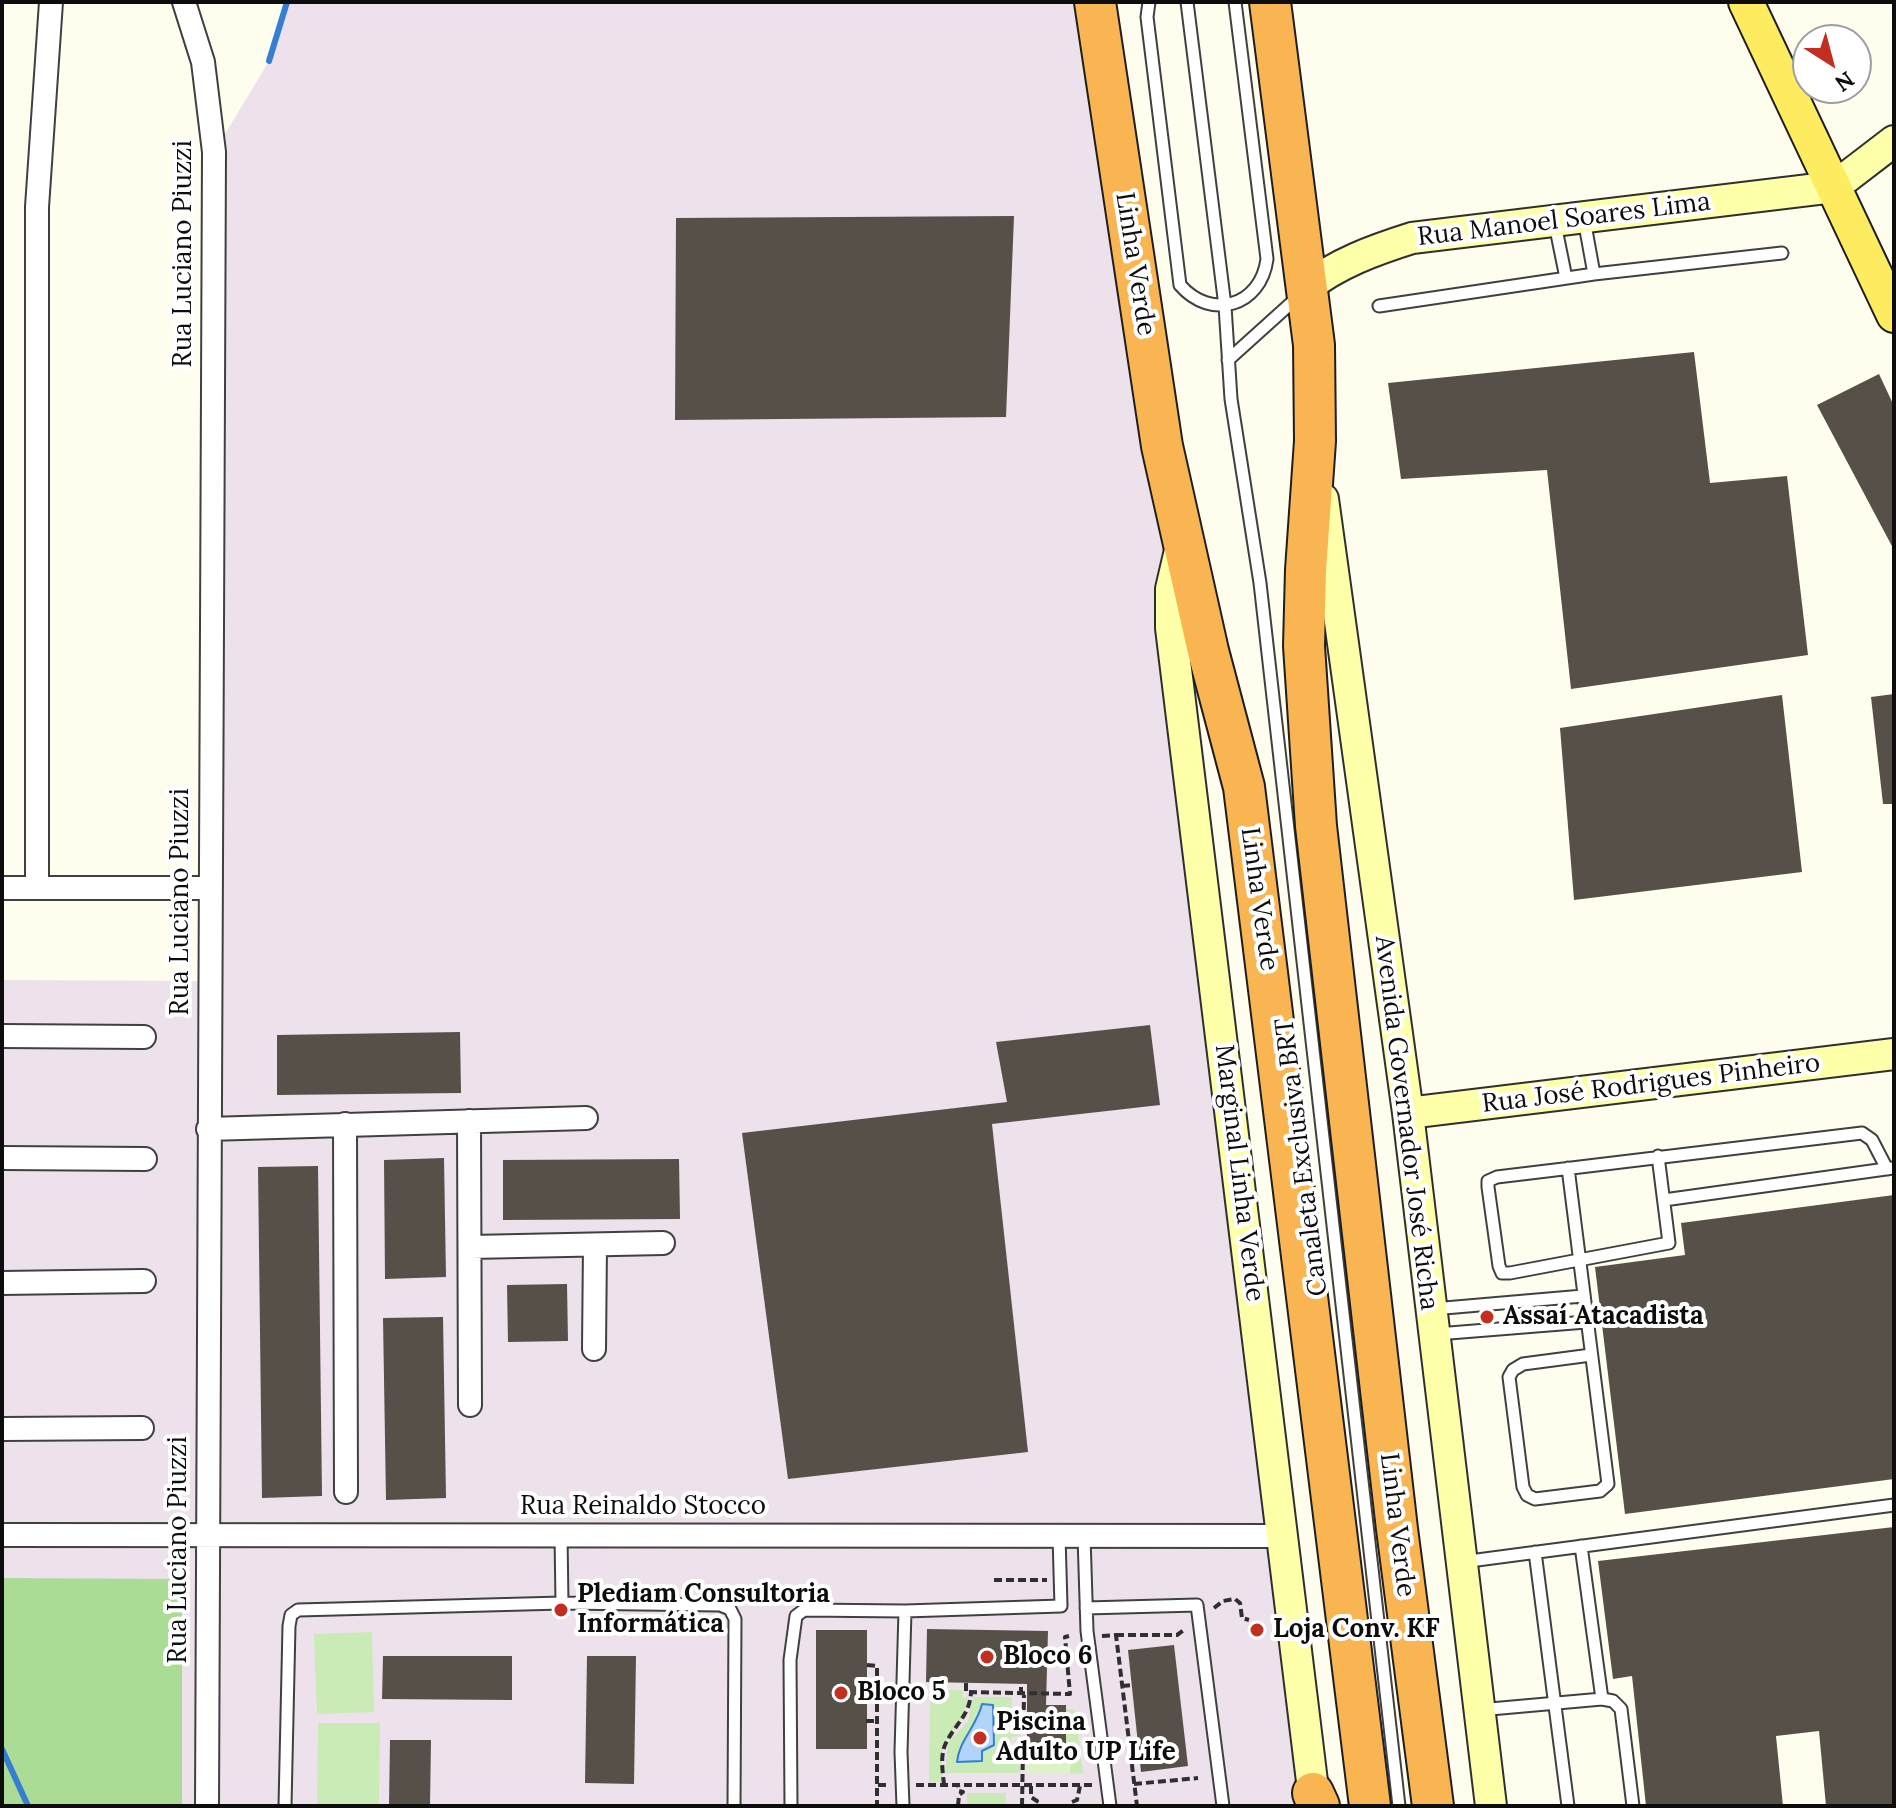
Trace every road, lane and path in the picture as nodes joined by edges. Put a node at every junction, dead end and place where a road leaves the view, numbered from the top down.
1 (51, 2) edge
2 (184, 2) edge
3 (1095, 2) edge
4 (1149, 2) edge
5 (1187, 2) edge
6 (1235, 2) edge
7 (1270, 2) edge
8 (1746, 2) edge
9 (1894, 141) edge
10 (1834, 187) junction
11 (1569, 219) junction
12 (1782, 253) dead end
13 (1594, 274) junction
14 (1566, 278) junction
15 (1306, 288) junction
16 (1225, 306) junction
17 (1379, 306) dead end
18 (1894, 315) edge
19 (1228, 360) junction
20 (1315, 441) junction
21 (1182, 540) junction
22 (2, 888) edge
23 (37, 888) junction
24 (209, 888) junction
25 (2, 1036) edge
26 (144, 1037) dead end
27 (1894, 1054) edge
28 (1408, 1113) junction
29 (586, 1118) dead end
30 (469, 1121) junction
31 (345, 1124) junction
32 (208, 1129) junction
33 (1658, 1156) junction
34 (2, 1158) edge
35 (145, 1159) dead end
36 (1568, 1168) junction
37 (1890, 1168) edge
38 (1664, 1200) junction
39 (663, 1243) dead end
40 (595, 1245) junction
41 (471, 1247) junction
42 (1580, 1260) junction
43 (144, 1281) dead end
44 (2, 1283) edge
45 (1583, 1296) junction
46 (1431, 1322) junction
47 (1586, 1322) junction
48 (594, 1349) dead end
49 (1591, 1355) junction
50 (470, 1405) dead end
51 (142, 1428) dead end
52 (2, 1429) edge
53 (346, 1492) dead end
54 (1894, 1505) edge
55 (2, 1535) edge
56 (207, 1535) junction
57 (561, 1535) junction
58 (1059, 1536) junction
59 (1084, 1536) junction
60 (1283, 1536) junction
61 (1581, 1546) junction
62 (1535, 1552) junction
63 (1461, 1562) junction
64 (1223, 1601) dead end
65 (562, 1603) junction
66 (1086, 1608) junction
67 (905, 1611) junction
68 (1249, 1620) dead end
69 (1116, 1635) dead end
70 (1177, 1635) dead end
71 (1069, 1636) dead end
72 (867, 1665) dead end
73 (966, 1683) dead end
74 (1021, 1684) dead end
75 (1132, 1685) dead end
76 (1122, 1686) dead end
77 (971, 1692) junction
78 (1023, 1695) junction
79 (1602, 1699) junction
80 (1556, 1703) junction
81 (1479, 1710) junction
82 (866, 1721) dead end
83 (877, 1721) junction
84 (1129, 1740) dead end
85 (1138, 1740) dead end
86 (1198, 1778) dead end
87 (1107, 1784) junction
88 (878, 1785) junction
89 (902, 1785) junction
90 (958, 1785) junction
91 (1022, 1785) junction
92 (1031, 1786) junction
93 (1080, 1786) junction
94 (943, 1787) junction
95 (1315, 1802) edge
96 (1075, 1803) edge
97 (207, 1806) edge
98 (285, 1806) edge
99 (734, 1806) edge
100 (791, 1806) edge
101 (877, 1806) edge
102 (903, 1806) edge
103 (958, 1806) edge
104 (1022, 1806) edge
105 (1032, 1806) edge
106 (1110, 1806) edge
107 (1223, 1806) edge
108 (1370, 1806) edge
109 (1399, 1806) edge
110 (1433, 1806) edge
111 (1491, 1806) edge
112 (1568, 1806) edge
113 (1633, 1806) edge

1 - 23 street
2 - 24 street, Rua Luciano Piuzzi
3 - 21 highway, Linha Verde
4 - 16 lane
5 - 16 lane, Canaleta Exclusiva BRT
6 - 16 lane
7 - 15 highway, Linha Verde
8 - 10 main road
9 - 10 main road
10 - 11 main road, Rua Manoel Soares Lima
10 - 18 main road
11 - 13 lane
11 - 14 lane
11 - 15 main road, Rua Manoel Soares Lima
12 - 13 lane
13 - 14 lane
14 - 17 lane
15 - 19 lane
15 - 20 highway, Linha Verde
16 - 19 lane, Canaleta Exclusiva BRT
19 - 109 lane, Canaleta Exclusiva BRT
20 - 28 main road, Avenida Governador José Richa
20 - 110 highway, Linha Verde
21 - 60 main road, Marginal Linha Verde
21 - 108 highway, Linha Verde
22 - 23 street
23 - 24 street
24 - 32 street, Rua Luciano Piuzzi
25 - 26 street
27 - 28 main road, Rua José Rodrigues Pinheiro
28 - 46 main road, Avenida Governador José Richa
29 - 30 street
30 - 31 street
30 - 41 street
31 - 32 street
31 - 53 street
32 - 56 street, Rua Luciano Piuzzi
33 - 36 lane
33 - 37 lane
33 - 38 lane
34 - 35 street
36 - 42 lane
36 - 42 lane
37 - 38 lane
38 - 42 lane
39 - 40 street
40 - 41 street
40 - 48 street
41 - 50 street
42 - 45 lane
43 - 44 street
45 - 46 lane
45 - 47 lane
46 - 47 lane
46 - 63 main road, Avenida Governador José Richa
47 - 49 lane
49 - 49 lane
51 - 52 street
54 - 61 lane
55 - 56 street, Rua Reinaldo Stocco
56 - 57 street, Rua Reinaldo Stocco
56 - 97 street, Rua Luciano Piuzzi
57 - 58 street, Rua Reinaldo Stocco
57 - 65 lane
58 - 59 street, Rua Reinaldo Stocco
58 - 67 lane
59 - 60 street, Rua Reinaldo Stocco
59 - 66 lane
60 - 95 main road, Marginal Linha Verde
61 - 62 lane
61 - 79 lane
62 - 63 lane
62 - 80 lane
63 - 81 main road, Avenida Governador José Richa
64 - 68 path
65 - 98 lane
65 - 99 lane
66 - 87 lane
66 - 107 lane
67 - 89 lane
67 - 100 lane
69 - 70 path
71 - 78 path
72 - 83 path
73 - 77 path
74 - 78 path
75 - 76 path
77 - 78 path
77 - 94 path
78 - 91 path
79 - 80 lane
79 - 113 lane
80 - 81 lane
80 - 112 lane
81 - 111 main road, Avenida Governador José Richa
82 - 83 path
83 - 88 path
84 - 85 path
86 - 87 path
87 - 93 path
87 - 106 lane
88 - 89 path
88 - 101 path
89 - 94 path
89 - 102 lane
90 - 91 path
90 - 94 path
90 - 103 path
91 - 92 path
91 - 104 path
92 - 93 path
92 - 105 path
93 - 96 path

